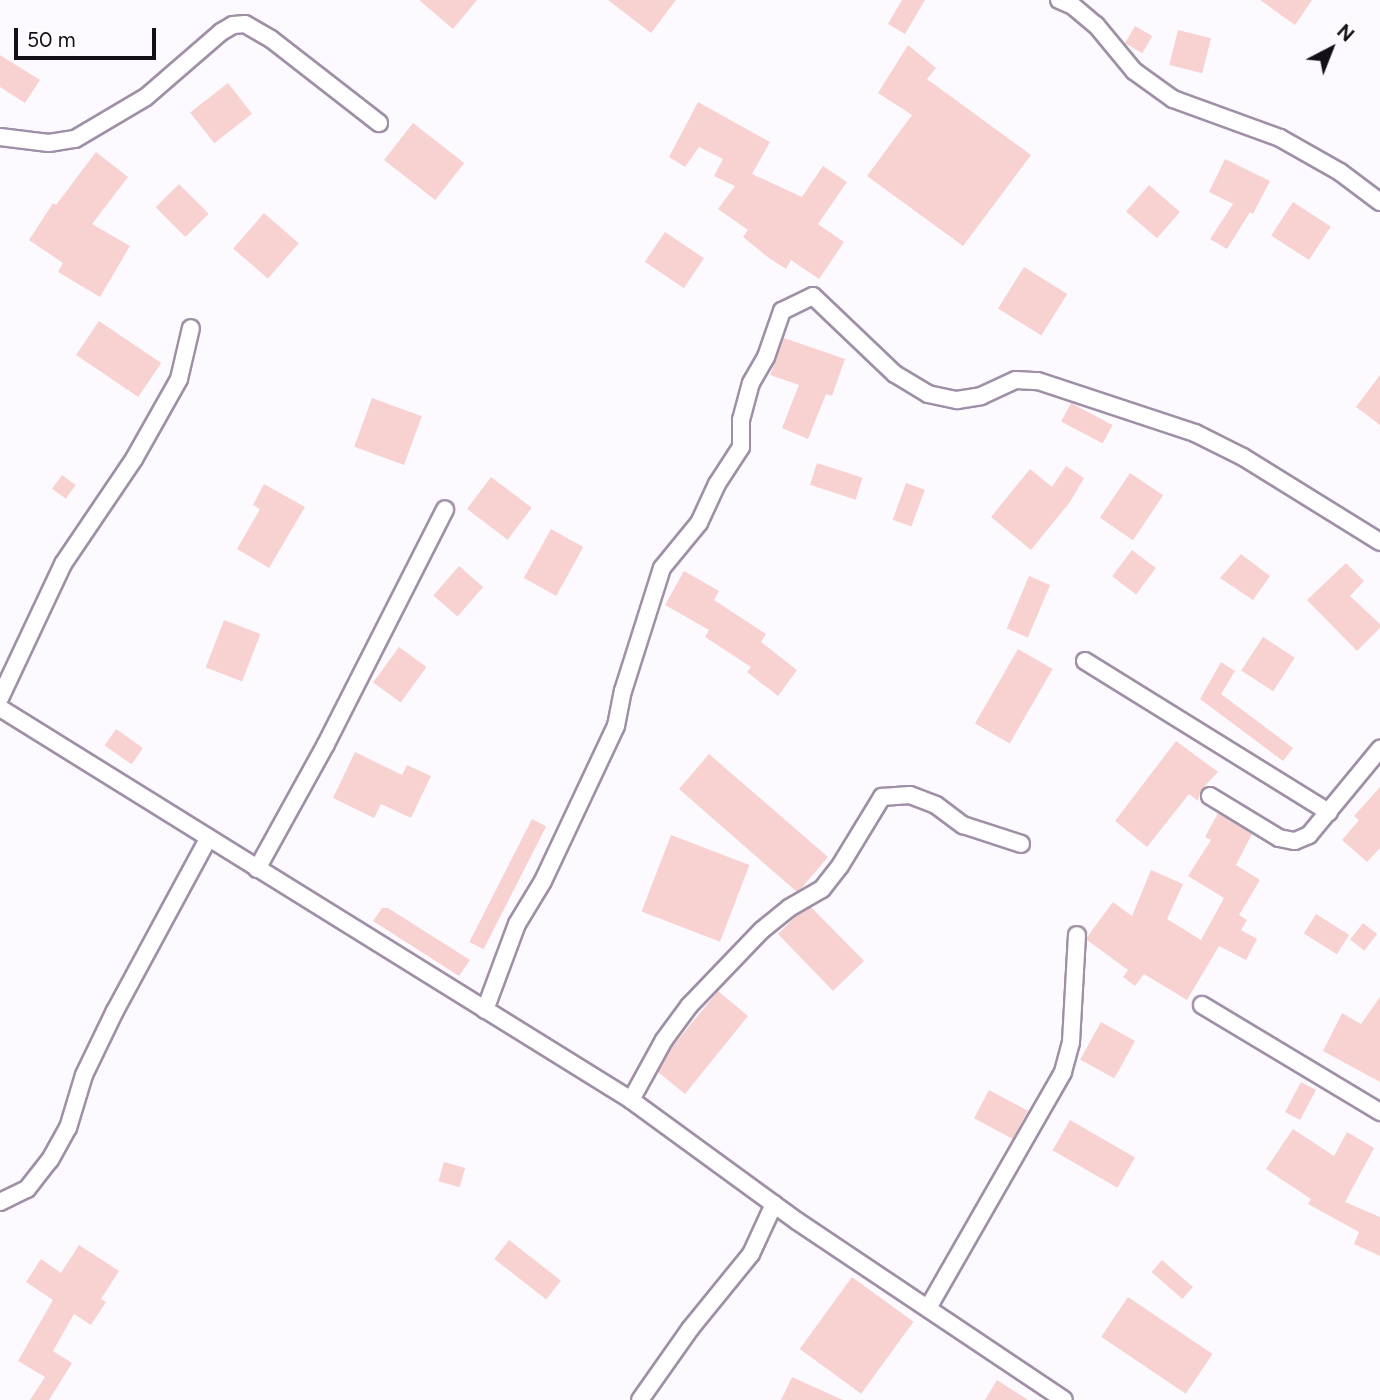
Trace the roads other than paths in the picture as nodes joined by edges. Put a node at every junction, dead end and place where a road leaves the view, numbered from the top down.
1 (1059, 0) edge
2 (379, 123) dead end
3 (0, 137) edge
4 (1380, 202) edge
5 (191, 328) dead end
6 (444, 509) dead end
7 (1380, 542) edge
8 (1085, 661) dead end
9 (0, 698) edge
10 (0, 708) edge
11 (1380, 749) edge
12 (1210, 796) dead end
13 (1329, 812) junction
14 (208, 839) junction
15 (1021, 845) dead end
16 (257, 869) junction
17 (1077, 935) dead end
18 (1202, 1005) dead end
19 (485, 1010) junction
20 (631, 1100) junction
21 (1380, 1112) edge
22 (0, 1202) edge
23 (774, 1204) junction
24 (928, 1308) junction
25 (640, 1400) edge
26 (1064, 1400) edge

1 - 4 street
2 - 3 street
5 - 9 street
6 - 16 street
7 - 19 street
8 - 13 street
10 - 14 street
11 - 13 street
12 - 13 street
14 - 16 street
14 - 22 street
15 - 20 street
16 - 19 street
17 - 24 street
18 - 21 street
19 - 20 street
20 - 23 street
23 - 24 street
23 - 25 street
24 - 26 street

